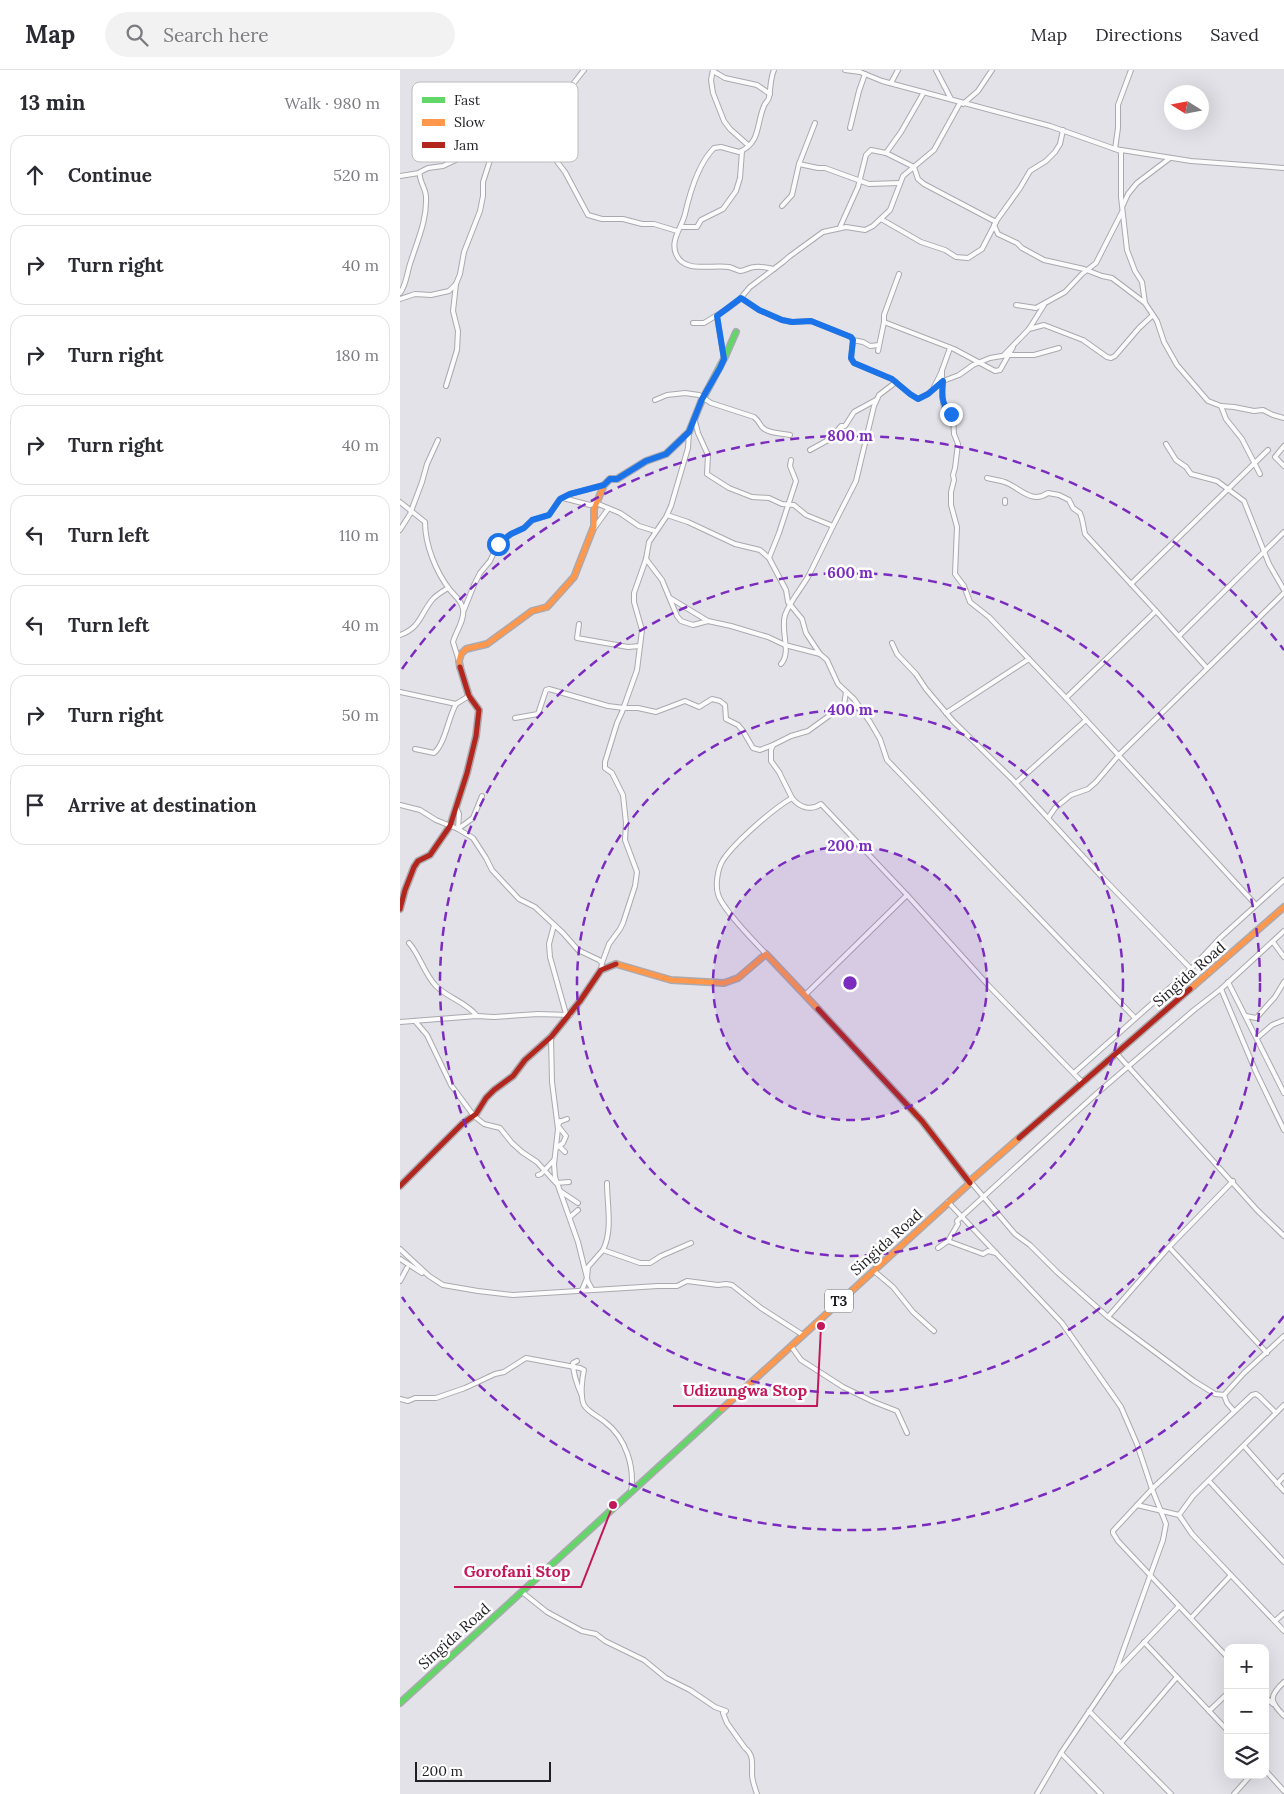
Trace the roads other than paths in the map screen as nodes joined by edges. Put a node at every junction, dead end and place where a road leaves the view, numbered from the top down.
1 (584, 70) edge
2 (774, 70) edge
3 (845, 70) edge
4 (898, 70) edge
5 (936, 70) edge
6 (992, 70) edge
7 (1131, 70) edge
8 (713, 71) edge
9 (865, 74) junction
10 (574, 82) edge
11 (891, 83) junction
12 (924, 92) junction
13 (770, 94) junction
14 (951, 98) junction
15 (962, 103) junction
16 (815, 123) dead end
17 (850, 128) dead end
18 (1063, 130) junction
19 (748, 145) junction
20 (1115, 149) junction
21 (742, 151) junction
22 (886, 153) junction
23 (1170, 158) junction
24 (456, 162) edge
25 (489, 162) edge
26 (557, 162) edge
27 (799, 164) junction
28 (914, 167) junction
29 (1284, 168) edge
30 (419, 173) junction
31 (400, 176) edge
32 (860, 181) junction
33 (900, 184) junction
34 (782, 206) dead end
35 (1122, 210) junction
36 (881, 219) junction
37 (995, 223) junction
38 (681, 227) junction
39 (840, 228) junction
40 (677, 231) junction
41 (774, 269) junction
42 (1086, 270) junction
43 (899, 274) dead end
44 (456, 284) junction
45 (400, 293) edge
46 (741, 298) junction
47 (400, 299) edge
48 (1046, 303) junction
49 (1145, 303) junction
50 (1016, 306) dead end
51 (1153, 315) junction
52 (717, 316) junction
53 (884, 322) junction
54 (693, 323) dead end
55 (1029, 329) junction
56 (736, 332) dead end
57 (853, 340) junction
58 (879, 345) junction
59 (950, 348) junction
60 (1059, 348) dead end
61 (878, 351) dead end
62 (1006, 355) junction
63 (724, 359) junction
64 (979, 362) junction
65 (942, 370) junction
66 (943, 381) junction
67 (896, 382) junction
68 (446, 386) dead end
69 (933, 389) junction
70 (703, 397) junction
71 (656, 400) dead end
72 (876, 400) junction
73 (1221, 406) junction
74 (694, 417) junction
75 (1284, 418) edge
76 (689, 432) junction
77 (790, 435) dead end
78 (438, 440) dead end
79 (1166, 444) dead end
80 (1284, 446) edge
81 (810, 450) dead end
82 (1268, 450) dead end
83 (791, 460) dead end
84 (1254, 463) junction
85 (1284, 466) edge
86 (1260, 474) dead end
87 (987, 478) dead end
88 (604, 485) junction
89 (1228, 489) junction
90 (562, 498) junction
91 (400, 502) edge
92 (596, 503) junction
93 (788, 504) junction
94 (608, 509) junction
95 (411, 512) junction
96 (667, 515) junction
97 (833, 526) junction
98 (400, 530) edge
99 (593, 530) junction
100 (655, 532) junction
101 (1284, 532) edge
102 (1264, 552) junction
103 (769, 558) junction
104 (646, 559) junction
105 (1131, 584) junction
106 (448, 588) junction
107 (1284, 592) edge
108 (670, 598) junction
109 (791, 605) junction
110 (464, 610) junction
111 (1156, 611) junction
112 (708, 621) junction
113 (579, 624) dead end
114 (400, 635) edge
115 (1179, 636) junction
116 (892, 643) dead end
117 (785, 644) junction
118 (640, 646) junction
119 (820, 654) junction
120 (1029, 659) junction
121 (459, 661) junction
122 (781, 664) dead end
123 (1206, 668) junction
124 (400, 692) edge
125 (846, 692) junction
126 (469, 696) junction
127 (1066, 698) junction
128 (456, 704) junction
129 (844, 705) junction
130 (859, 707) junction
131 (624, 708) junction
132 (946, 713) junction
133 (515, 718) dead end
134 (1086, 720) junction
135 (773, 745) junction
136 (415, 749) dead end
137 (1119, 755) junction
138 (1016, 783) junction
139 (482, 796) dead end
140 (792, 798) junction
141 (400, 805) edge
142 (456, 807) junction
143 (1048, 818) junction
144 (450, 826) junction
145 (458, 829) junction
146 (1284, 880) edge
147 (907, 895) junction
148 (1256, 905) junction
149 (1284, 907) edge
150 (400, 908) edge
151 (554, 925) junction
152 (1284, 931) edge
153 (409, 942) dead end
154 (1273, 942) junction
155 (766, 954) junction
156 (1284, 957) edge
157 (602, 963) junction
158 (1191, 969) junction
159 (602, 970) junction
160 (1228, 982) junction
161 (1284, 982) edge
162 (1221, 989) junction
163 (805, 995) junction
164 (568, 1015) junction
165 (477, 1016) junction
166 (1246, 1016) junction
167 (1135, 1018) junction
168 (1284, 1020) edge
169 (400, 1022) edge
170 (415, 1022) junction
171 (551, 1037) junction
172 (1257, 1038) junction
173 (1117, 1054) junction
174 (1128, 1067) junction
175 (1074, 1073) junction
176 (1083, 1083) junction
177 (1284, 1093) edge
178 (474, 1116) junction
179 (566, 1119) dead end
180 (558, 1123) junction
181 (1284, 1130) edge
182 (558, 1147) junction
183 (565, 1152) dead end
184 (554, 1160) junction
185 (544, 1169) junction
186 (538, 1175) dead end
187 (1233, 1181) junction
188 (569, 1182) dead end
189 (970, 1182) junction
190 (556, 1183) junction
191 (607, 1183) dead end
192 (400, 1186) edge
193 (560, 1192) junction
194 (984, 1196) junction
195 (948, 1202) junction
196 (578, 1203) dead end
197 (578, 1210) dead end
198 (570, 1217) junction
199 (961, 1217) junction
200 (1284, 1236) edge
201 (948, 1241) junction
202 (691, 1243) dead end
203 (1169, 1247) junction
204 (938, 1248) dead end
205 (400, 1249) edge
206 (603, 1250) junction
207 (996, 1253) junction
208 (400, 1259) edge
209 (407, 1268) dead end
210 (874, 1270) junction
211 (429, 1276) junction
212 (587, 1278) junction
213 (400, 1281) edge
214 (592, 1289) junction
215 (582, 1290) junction
216 (1108, 1317) junction
217 (934, 1331) dead end
218 (803, 1335) junction
219 (1284, 1336) edge
220 (791, 1346) junction
221 (1267, 1353) junction
222 (577, 1361) dead end
223 (573, 1366) junction
224 (1224, 1396) junction
225 (582, 1398) junction
226 (400, 1400) edge
227 (1284, 1405) edge
228 (1234, 1411) junction
229 (1276, 1413) junction
230 (907, 1433) dead end
231 (1244, 1446) junction
232 (1284, 1476) edge
233 (1209, 1480) junction
234 (1277, 1484) junction
235 (1152, 1489) junction
236 (1284, 1491) edge
237 (631, 1493) junction
238 (1137, 1505) junction
239 (1161, 1511) junction
240 (1179, 1515) junction
241 (1284, 1562) edge
242 (1230, 1575) junction
243 (1150, 1576) junction
244 (522, 1592) junction
245 (1179, 1606) junction
246 (1284, 1613) edge
247 (1191, 1618) junction
248 (1275, 1621) junction
249 (1284, 1631) edge
250 (1144, 1642) junction
251 (1224, 1654) edge
252 (1116, 1673) junction
253 (1178, 1678) junction
254 (1284, 1682) edge
255 (1224, 1697) edge
256 (1269, 1700) edge
257 (400, 1703) edge
258 (1273, 1704) junction
259 (1089, 1711) junction
260 (1209, 1711) junction
261 (1284, 1716) edge
262 (1224, 1727) edge
263 (1121, 1742) junction
264 (1061, 1753) junction
265 (1269, 1774) edge
266 (1247, 1779) edge
267 (1284, 1791) edge
268 (757, 1794) edge
269 (1037, 1794) edge
270 (1101, 1794) edge
271 (1171, 1794) edge
272 (1234, 1794) edge

1 - 10 street
2 - 13 street
3 - 9 street
4 - 11 street
5 - 14 street
6 - 15 street
7 - 20 street
8 - 13 street
8 - 19 street
9 - 11 street
9 - 17 street
11 - 12 street
12 - 14 street
12 - 22 street
13 - 19 street
14 - 15 street
15 - 18 street
15 - 28 street
16 - 27 street
18 - 20 street
18 - 37 street
19 - 21 street
20 - 23 street
20 - 35 street
21 - 38 street
21 - 38 street
22 - 28 street
22 - 32 street
23 - 29 street
23 - 35 street
24 - 30 street
25 - 44 street
26 - 40 street
27 - 32 street
27 - 34 street
28 - 33 street
28 - 37 street
30 - 31 street
30 - 45 street
32 - 33 street
32 - 39 street
33 - 36 street
35 - 42 street
35 - 49 street
36 - 37 street
36 - 39 street
37 - 42 street
38 - 40 street
39 - 41 street
40 - 41 street
41 - 46 street
42 - 48 street
42 - 49 street
43 - 53 street
44 - 47 street
44 - 68 street
46 - 52 street
46 - 57 street
48 - 50 street
48 - 55 street
49 - 51 street
51 - 55 street
51 - 73 street
52 - 54 street
52 - 63 street
53 - 58 street
53 - 59 street
55 - 62 street
56 - 63 main road
57 - 58 street
57 - 67 street
58 - 61 street
59 - 64 street
59 - 65 street
60 - 62 street
62 - 64 street
62 - 64 street
63 - 70 main road
64 - 66 street
65 - 66 street
65 - 69 street
66 - 69 street
66 - 120 street
67 - 69 street
67 - 72 street
70 - 71 street
70 - 74 main road
70 - 77 street
72 - 81 street
72 - 97 street
73 - 75 street
73 - 84 street
74 - 76 main road
74 - 93 street
76 - 88 main road
76 - 96 street
78 - 95 street
79 - 89 street
80 - 85 street
82 - 84 street
83 - 93 street
84 - 86 street
84 - 89 street
87 - 105 street
88 - 90 street
88 - 92 main road
89 - 102 street
89 - 105 street
90 - 92 street
90 - 110 street
91 - 95 street
92 - 94 street
92 - 99 main road
93 - 97 street
93 - 103 street
94 - 99 street
94 - 100 street
95 - 98 street
95 - 106 street
96 - 100 street
96 - 103 street
97 - 109 street
99 - 121 main road
100 - 104 street
101 - 102 street
102 - 107 street
102 - 115 street
103 - 109 street
104 - 108 street
104 - 118 street
105 - 111 street
106 - 110 street
106 - 114 street
107 - 123 street
108 - 112 street
108 - 112 street
109 - 117 street
109 - 119 street
110 - 121 street
111 - 115 street
111 - 127 street
112 - 117 street
113 - 118 street
115 - 123 street
116 - 132 street
117 - 119 street
117 - 122 street
118 - 131 street
119 - 125 street
120 - 127 street
120 - 132 street
121 - 126 main road
123 - 137 street
124 - 128 street
125 - 129 street
125 - 130 street
126 - 128 street
126 - 142 main road
127 - 134 street
128 - 136 street
129 - 130 street
129 - 135 street
130 - 167 street
131 - 133 street
131 - 135 street
131 - 157 street
132 - 138 street
134 - 137 street
134 - 138 street
135 - 140 street
137 - 143 street
137 - 148 street
138 - 143 street
139 - 145 street
140 - 147 street
140 - 155 street
141 - 144 street
142 - 144 main road
142 - 145 street
143 - 158 street
144 - 145 street
144 - 150 main road
145 - 151 street
146 - 148 street
147 - 163 street
147 - 175 street
148 - 158 street
149 - 173 main road, Singida Road / T3
151 - 157 street
151 - 164 street
152 - 154 street
153 - 165 street
154 - 156 street
154 - 160 street
155 - 159 main road
155 - 163 main road
157 - 159 street
158 - 167 street
159 - 164 main road
160 - 162 street
160 - 166 street
161 - 166 street
162 - 174 street
162 - 181 street
163 - 189 main road
164 - 165 street
164 - 171 main road
165 - 170 street
166 - 172 street
167 - 175 street
168 - 172 street
169 - 170 street
170 - 178 street
171 - 178 main road
171 - 180 street
172 - 177 street
173 - 174 street
173 - 176 main road, Singida Road / T3
174 - 187 street
174 - 194 street
175 - 176 street
176 - 189 main road, Singida Road / T3
178 - 185 street
178 - 192 main road
179 - 180 street
180 - 182 street
180 - 182 street
182 - 183 street
182 - 184 street
184 - 185 street
184 - 190 street
185 - 186 street
185 - 190 street
187 - 200 street
187 - 203 street
188 - 190 street
189 - 194 street
189 - 195 main road, Singida Road / T3
190 - 193 street
191 - 206 street
193 - 196 street
193 - 198 street
194 - 199 street
194 - 216 street
195 - 199 street
195 - 210 main road, Singida Road / T3
197 - 198 street
198 - 212 street
199 - 201 street
199 - 207 street
201 - 204 street
201 - 207 street
202 - 206 street
203 - 216 street
203 - 221 street
205 - 211 street
206 - 212 street
207 - 235 street
208 - 211 street
209 - 213 street
210 - 217 street
210 - 218 main road, Singida Road / T3
211 - 215 street
212 - 214 street
212 - 215 street
214 - 215 street
214 - 218 street
216 - 224 street
218 - 220 main road, Singida Road / T3
219 - 221 street
220 - 230 street
220 - 237 main road, Singida Road / T3
221 - 224 street
222 - 223 street
223 - 225 street
223 - 225 street
223 - 226 street
224 - 228 street
225 - 237 street
227 - 229 street
228 - 229 street
228 - 235 street
229 - 231 street
231 - 233 street
231 - 234 street
232 - 234 street
233 - 240 street
233 - 241 street
234 - 236 street
235 - 238 street
235 - 239 street
237 - 244 main road, Singida Road / T3
238 - 239 street
238 - 243 street
239 - 240 street
239 - 243 street
240 - 242 street
242 - 247 street
242 - 248 street
243 - 245 street
243 - 252 street
244 - 257 main road, Singida Road / T3
244 - 268 street
245 - 247 street
245 - 250 street
246 - 248 street
247 - 251 street
248 - 249 street
250 - 252 street
250 - 253 street
252 - 259 street
253 - 260 street
253 - 263 street
254 - 258 street
255 - 260 street
256 - 258 street
258 - 261 street
259 - 263 street
259 - 264 street
260 - 262 street
263 - 271 street
264 - 269 street
264 - 270 street
265 - 267 street
266 - 272 street

